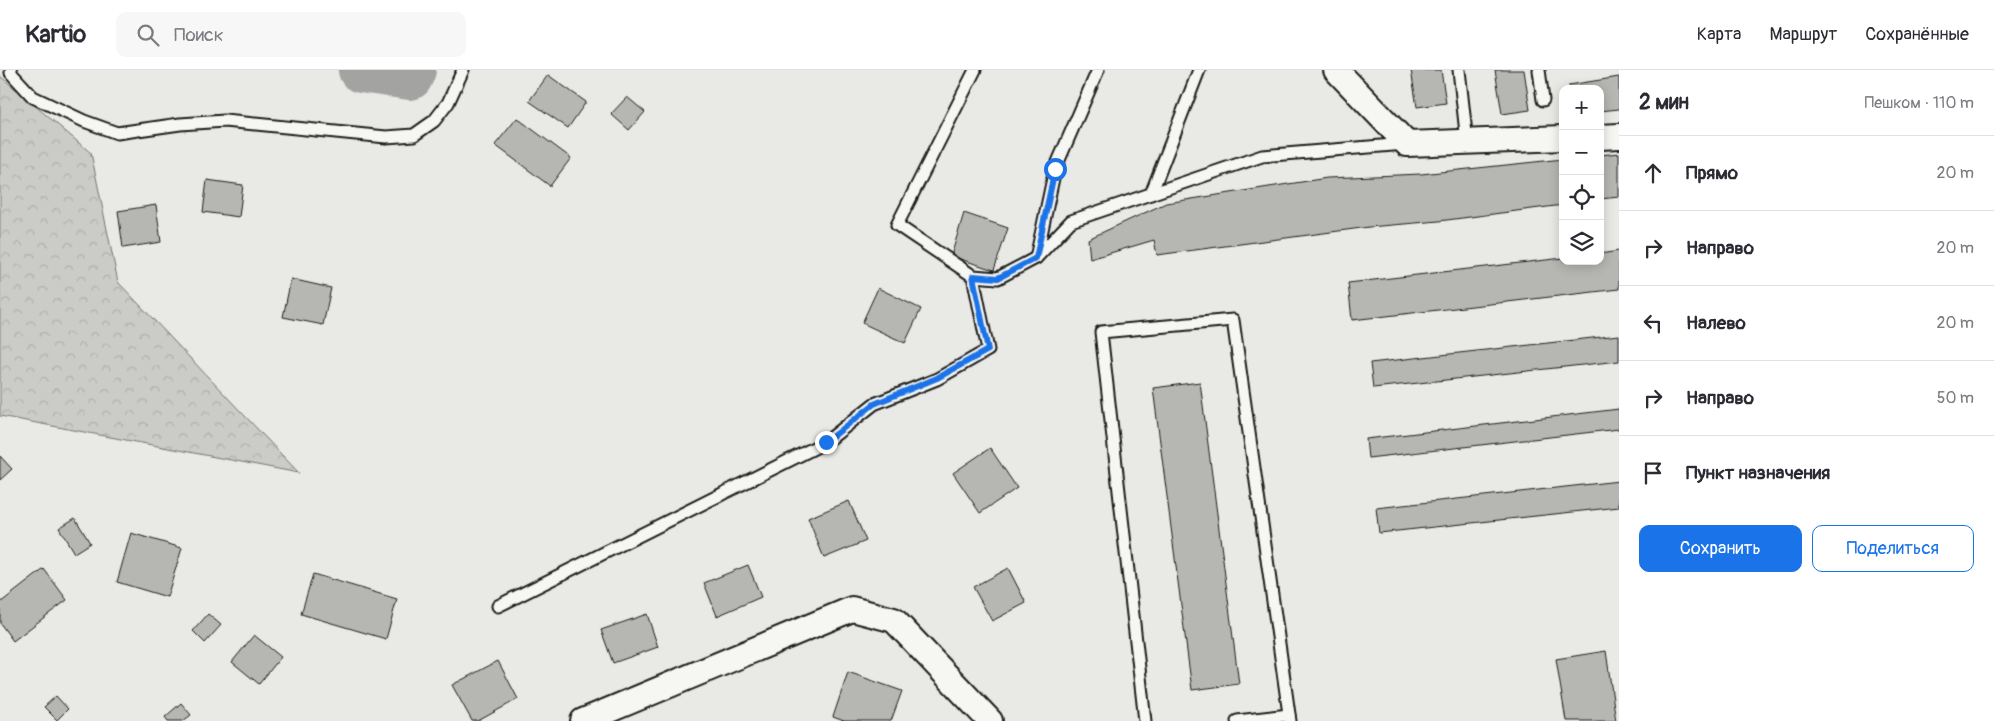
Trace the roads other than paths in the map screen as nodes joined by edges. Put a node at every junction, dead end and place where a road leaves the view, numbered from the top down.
1 (463, 70) edge
2 (975, 70) edge
3 (1098, 70) edge
4 (1199, 70) edge
5 (1336, 70) edge
6 (1459, 70) edge
7 (1539, 70) edge
8 (11, 72) edge
9 (0, 78) edge
10 (1543, 100) dead end
11 (1619, 136) edge
12 (1604, 137) edge
13 (1559, 138) edge
14 (1466, 142) junction
15 (1407, 144) junction
16 (1151, 194) junction
17 (1036, 258) junction
18 (973, 276) junction
19 (498, 606) dead end
20 (1289, 718) edge
21 (583, 721) edge
22 (990, 721) edge
23 (1145, 721) edge
24 (1238, 721) edge

1 - 8 lane
2 - 18 lane
3 - 17 lane
4 - 16 lane
5 - 15 street
6 - 14 lane
7 - 10 lane
8 - 9 lane
11 - 12 street
13 - 14 street
14 - 15 street
15 - 16 lane
16 - 17 lane
17 - 18 lane
18 - 19 lane
20 - 23 lane
20 - 24 lane
21 - 22 street

